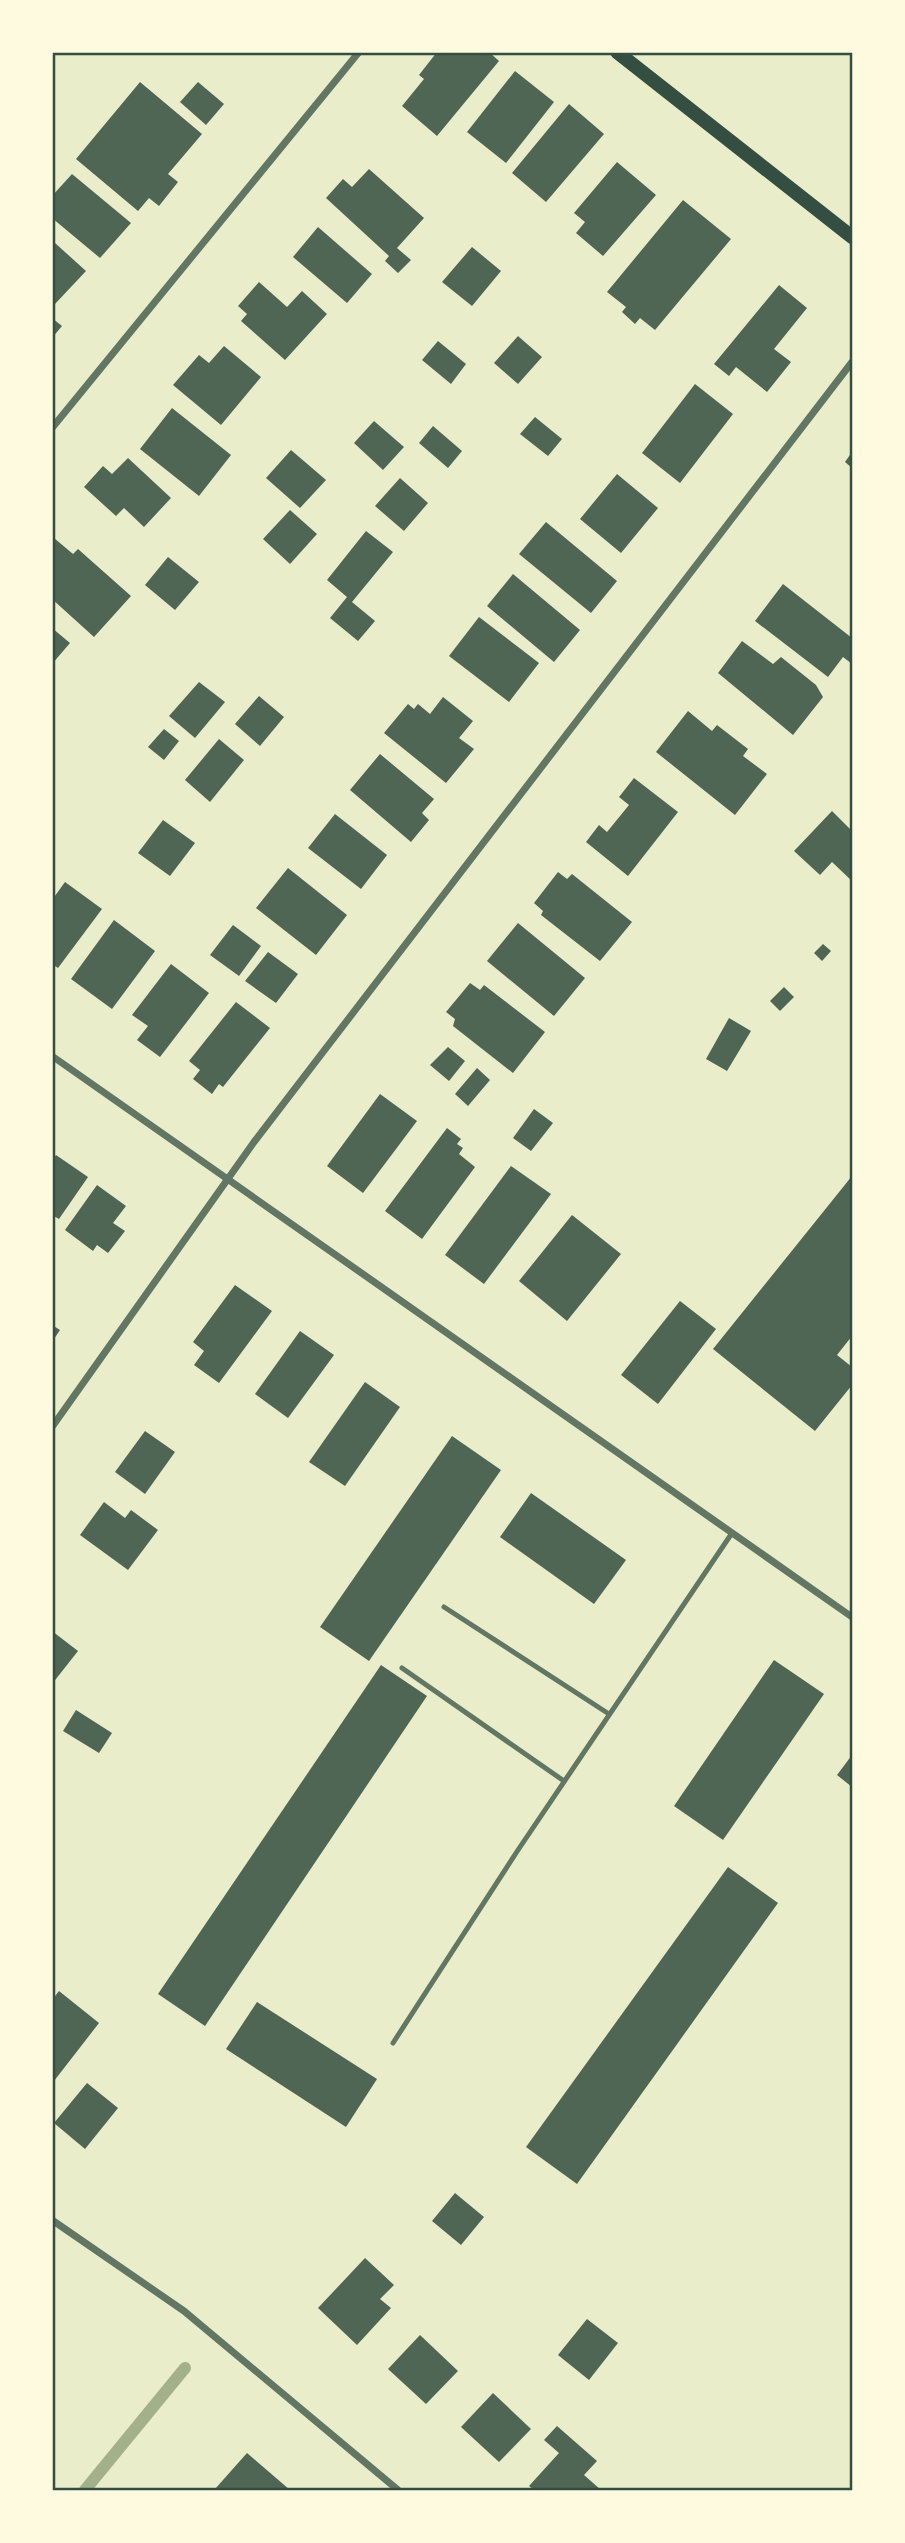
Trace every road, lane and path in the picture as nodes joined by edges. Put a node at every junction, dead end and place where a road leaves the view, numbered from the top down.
1 (359, 52) edge
2 (617, 52) edge
3 (852, 237) edge
4 (852, 362) edge
5 (52, 428) edge
6 (52, 1056) edge
7 (227, 1179) junction
8 (52, 1426) edge
9 (732, 1533) junction
10 (444, 1607) dead end
11 (852, 1616) edge
12 (402, 1668) dead end
13 (609, 1714) junction
14 (564, 1781) junction
15 (393, 2043) dead end
16 (52, 2220) edge
17 (398, 2490) edge

1 - 5 street
2 - 3 main road
4 - 7 street
6 - 7 street
7 - 8 street
7 - 9 street
9 - 11 street
9 - 13 lane
10 - 13 lane
12 - 14 lane
13 - 14 lane
14 - 15 lane
16 - 17 street

